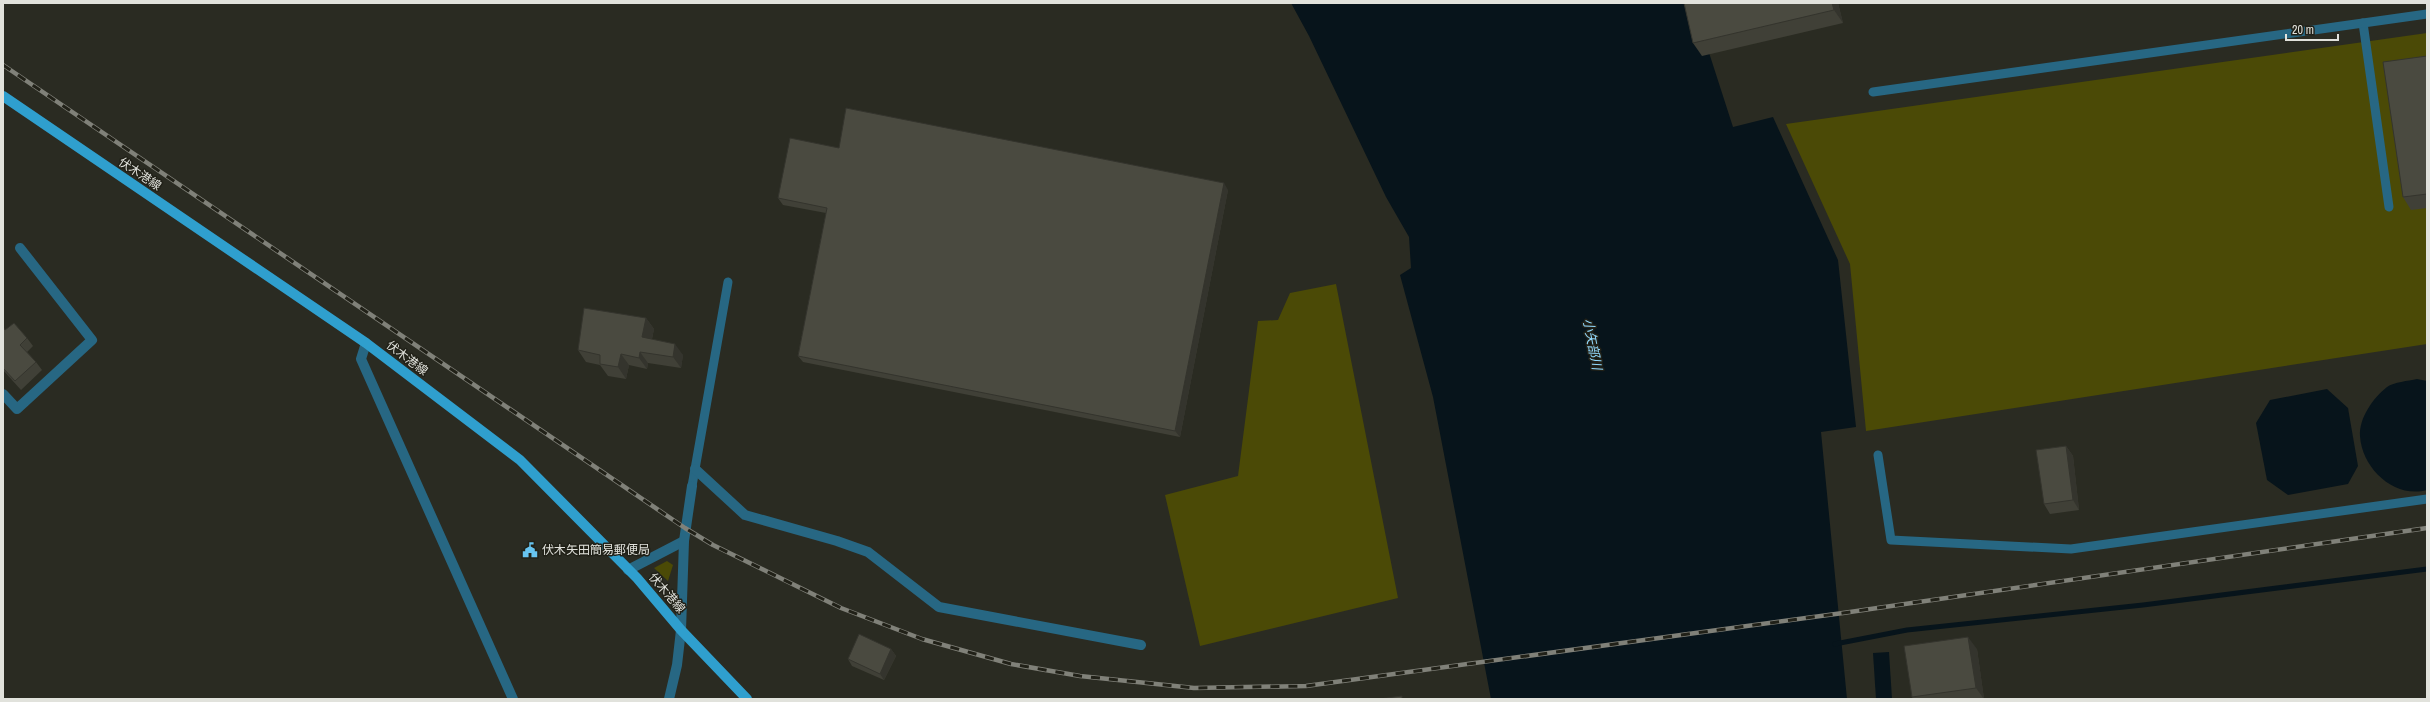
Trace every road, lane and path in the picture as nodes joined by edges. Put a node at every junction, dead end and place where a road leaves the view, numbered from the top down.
1 (2427, 14) edge
2 (2363, 23) junction
3 (1873, 92) dead end
4 (3, 96) edge
5 (2389, 207) dead end
6 (20, 248) dead end
7 (728, 282) dead end
8 (366, 343) junction
9 (3, 394) edge
10 (1878, 455) dead end
11 (695, 469) junction
12 (692, 486) joint
13 (2427, 499) edge
14 (684, 541) junction
15 (628, 570) junction
16 (682, 630) junction
17 (1141, 645) dead end
18 (513, 699) edge
19 (669, 699) edge
20 (747, 699) edge

1 - 2 lane
2 - 3 lane
2 - 5 lane
4 - 8 main road, 伏木港線
6 - 9 street
7 - 11 lane
8 - 15 main road, 伏木港線
8 - 18 street
10 - 13 lane
11 - 12 lane
11 - 17 street
12 - 14 street
14 - 15 street
14 - 16 street
15 - 16 main road, 伏木港線
16 - 19 street
16 - 20 main road, 伏木港線

